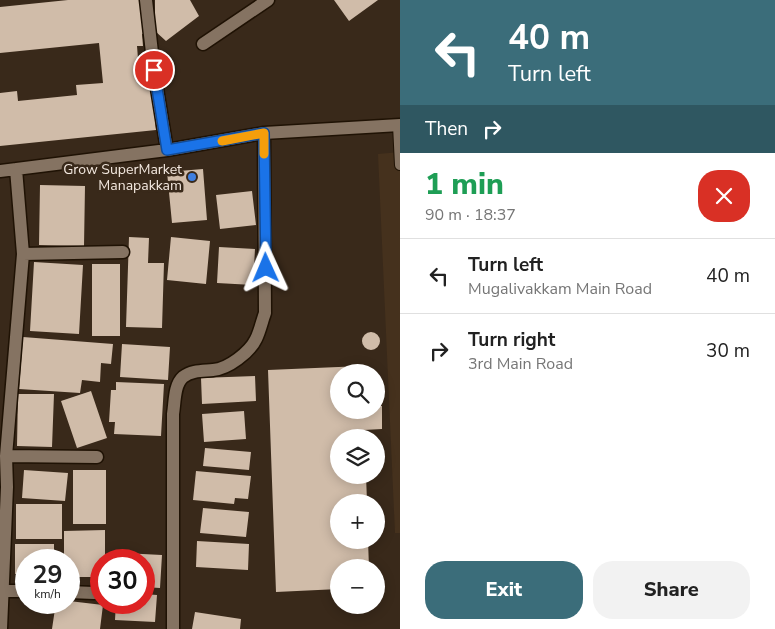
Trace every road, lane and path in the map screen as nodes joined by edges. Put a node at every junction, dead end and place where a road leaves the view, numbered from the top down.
1 (146, 0) edge
2 (268, 0) edge
3 (203, 44) dead end
4 (399, 125) edge
5 (264, 133) junction
6 (167, 150) junction
7 (400, 165) edge
8 (16, 169) junction
9 (0, 171) edge
10 (123, 252) dead end
11 (23, 254) junction
12 (6, 456) junction
13 (97, 457) dead end
14 (3, 591) junction
15 (15, 591) edge
16 (1, 629) edge
17 (173, 629) edge

1 - 6 street
2 - 3 street
4 - 5 street
4 - 7 lane
5 - 6 street
5 - 17 street
6 - 8 street
8 - 9 street
8 - 11 street
10 - 11 street
11 - 12 street
12 - 13 street
12 - 14 street
14 - 15 street
14 - 16 street

